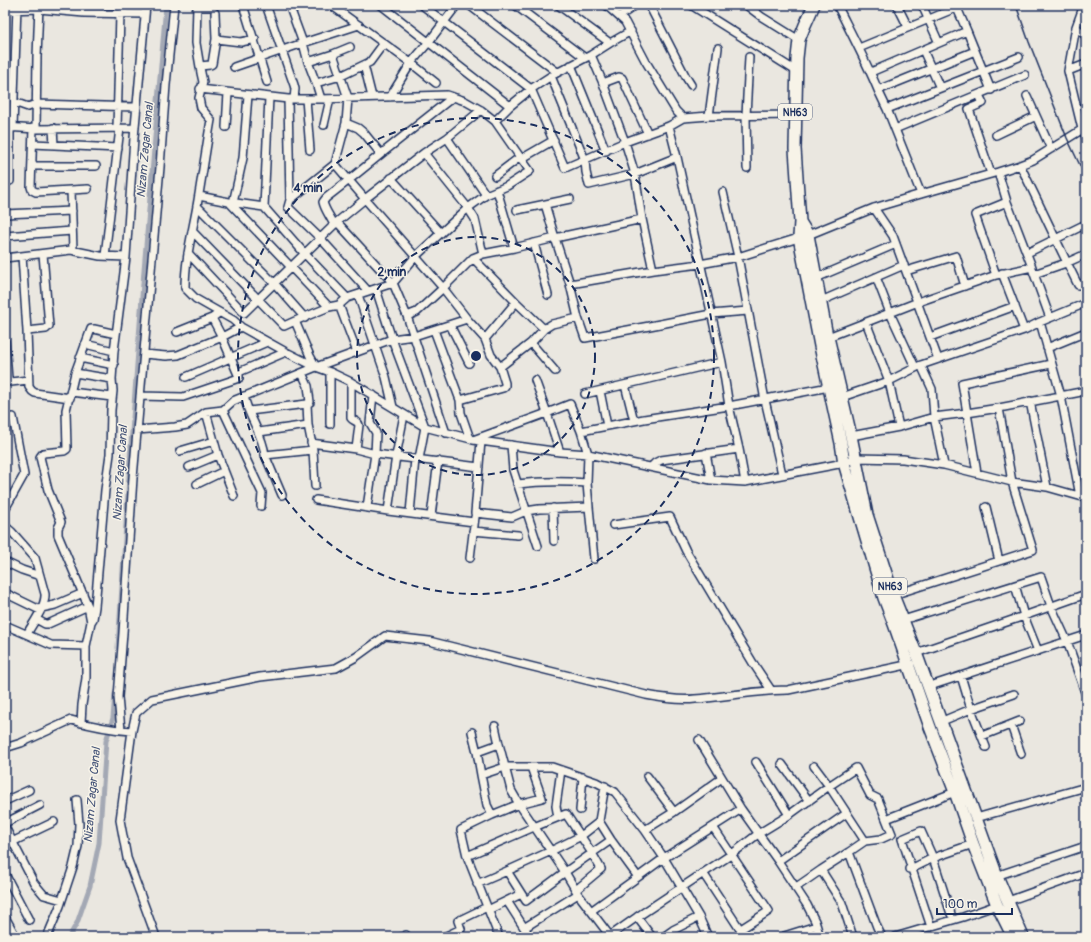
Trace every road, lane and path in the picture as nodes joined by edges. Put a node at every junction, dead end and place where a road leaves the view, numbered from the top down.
1 (84, 5) edge
2 (104, 5) edge
3 (124, 5) edge
4 (146, 5) edge
5 (174, 5) edge
6 (243, 5) edge
7 (266, 5) edge
8 (290, 5) edge
9 (331, 5) edge
10 (381, 5) edge
11 (422, 5) edge
12 (456, 5) edge
13 (469, 5) edge
14 (515, 5) edge
15 (558, 5) edge
16 (606, 5) edge
17 (636, 5) edge
18 (649, 5) edge
19 (691, 5) edge
20 (746, 5) edge
21 (814, 5) edge
22 (837, 5) edge
23 (897, 5) edge
24 (922, 5) edge
25 (197, 6) edge
26 (960, 6) edge
27 (39, 7) edge
28 (17, 8) edge
29 (945, 8) edge
30 (215, 9) edge
31 (1084, 9) edge
32 (5, 10) edge
33 (84, 13) junction
34 (104, 13) junction
35 (122, 14) junction
36 (145, 14) junction
37 (620, 16) junction
38 (928, 19) junction
39 (444, 23) junction
40 (359, 25) junction
41 (908, 27) junction
42 (1076, 27) junction
43 (631, 31) junction
44 (967, 31) junction
45 (1086, 36) edge
46 (216, 39) junction
47 (255, 39) junction
48 (799, 40) junction
49 (302, 43) junction
50 (384, 43) junction
51 (428, 43) junction
52 (610, 43) junction
53 (939, 43) junction
54 (350, 47) dead end
55 (718, 48) dead end
56 (859, 48) junction
57 (282, 50) junction
58 (923, 50) junction
59 (975, 51) junction
60 (333, 54) junction
61 (588, 56) junction
62 (749, 57) dead end
63 (1019, 57) dead end
64 (260, 58) junction
65 (308, 62) junction
66 (411, 62) junction
67 (1086, 64) edge
68 (364, 65) junction
69 (571, 65) junction
70 (200, 66) junction
71 (234, 67) dead end
72 (932, 69) junction
73 (983, 70) junction
74 (796, 71) junction
75 (1068, 71) junction
76 (871, 72) junction
77 (554, 74) junction
78 (1025, 75) dead end
79 (341, 76) junction
80 (268, 82) dead end
81 (316, 83) junction
82 (436, 83) dead end
83 (603, 83) junction
84 (691, 85) dead end
85 (940, 88) junction
86 (200, 89) junction
87 (531, 89) junction
88 (878, 90) junction
89 (991, 90) junction
90 (228, 93) junction
91 (248, 95) junction
92 (979, 95) junction
93 (1026, 96) dead end
94 (372, 97) junction
95 (390, 97) junction
96 (453, 97) junction
97 (269, 98) junction
98 (348, 98) junction
99 (291, 99) junction
100 (306, 99) junction
101 (321, 99) junction
102 (330, 99) junction
103 (14, 102) junction
104 (36, 104) junction
105 (118, 106) junction
106 (510, 106) junction
107 (136, 108) junction
108 (887, 109) junction
109 (481, 110) junction
110 (795, 115) junction
111 (709, 116) junction
112 (746, 116) junction
113 (1036, 116) junction
114 (683, 118) junction
115 (495, 121) junction
116 (346, 122) junction
117 (324, 125) dead end
118 (669, 126) junction
119 (9, 127) edge
120 (226, 127) dead end
121 (34, 128) junction
122 (53, 128) junction
123 (118, 128) junction
124 (135, 128) junction
125 (1084, 128) edge
126 (895, 129) junction
127 (648, 134) junction
128 (996, 134) dead end
129 (1086, 136) edge
130 (447, 138) junction
131 (554, 140) junction
132 (625, 142) junction
133 (32, 144) junction
134 (54, 145) junction
135 (118, 148) junction
136 (1051, 149) junction
137 (310, 150) dead end
138 (606, 151) junction
139 (424, 153) junction
140 (382, 154) junction
141 (677, 157) junction
142 (520, 158) junction
143 (585, 160) junction
144 (335, 164) junction
145 (1020, 165) junction
146 (32, 166) junction
147 (96, 166) dead end
148 (747, 168) dead end
149 (995, 173) junction
150 (635, 174) junction
151 (494, 176) dead end
152 (391, 178) junction
153 (348, 180) junction
154 (10, 181) dead end
155 (88, 189) dead end
156 (70, 190) junction
157 (497, 190) junction
158 (723, 192) dead end
159 (921, 194) junction
160 (486, 195) junction
161 (198, 196) junction
162 (365, 199) junction
163 (570, 199) dead end
164 (290, 200) junction
165 (1007, 202) junction
166 (231, 203) junction
167 (545, 204) junction
168 (197, 206) junction
169 (264, 207) junction
170 (468, 208) junction
171 (874, 208) junction
172 (517, 210) dead end
173 (72, 211) junction
174 (5, 214) edge
175 (642, 219) junction
176 (336, 224) junction
177 (1086, 224) edge
178 (72, 231) junction
179 (192, 231) junction
180 (441, 233) junction
181 (5, 236) edge
182 (803, 236) junction
183 (555, 238) junction
184 (320, 239) junction
185 (1056, 239) junction
186 (534, 243) junction
187 (896, 244) junction
188 (514, 248) junction
189 (73, 250) junction
190 (188, 253) junction
191 (1027, 253) junction
192 (43, 254) junction
193 (305, 254) junction
194 (483, 254) junction
195 (1086, 254) edge
196 (22, 256) junction
197 (105, 256) junction
198 (416, 256) junction
199 (126, 257) junction
200 (738, 257) junction
201 (5, 258) edge
202 (473, 258) junction
203 (1066, 262) junction
204 (700, 264) junction
205 (291, 268) junction
206 (905, 268) junction
207 (653, 270) junction
208 (1033, 270) junction
209 (999, 274) junction
210 (876, 277) junction
211 (816, 278) junction
212 (393, 283) junction
213 (1086, 283) edge
214 (275, 284) junction
215 (570, 284) junction
216 (965, 286) junction
217 (443, 288) junction
218 (376, 289) junction
219 (368, 291) junction
220 (358, 295) junction
221 (548, 296) dead end
222 (348, 298) junction
223 (258, 299) junction
224 (821, 301) junction
225 (516, 302) junction
226 (918, 302) junction
227 (1086, 303) edge
228 (339, 305) junction
229 (1015, 306) junction
230 (329, 307) junction
231 (748, 311) junction
232 (219, 313) junction
233 (890, 313) junction
234 (711, 314) junction
235 (408, 316) junction
236 (212, 318) junction
237 (305, 318) junction
238 (578, 318) junction
239 (1050, 318) junction
240 (467, 319) junction
241 (295, 321) junction
242 (866, 322) junction
243 (1040, 322) junction
244 (450, 325) junction
245 (241, 327) junction
246 (544, 329) junction
247 (434, 330) junction
248 (1024, 330) junction
249 (27, 331) junction
250 (177, 332) dead end
251 (1086, 332) edge
252 (116, 334) junction
253 (414, 336) junction
254 (222, 337) junction
255 (828, 337) junction
256 (930, 337) junction
257 (392, 339) junction
258 (485, 339) junction
259 (5, 341) edge
260 (268, 342) junction
261 (531, 343) junction
262 (85, 344) junction
263 (375, 346) junction
264 (1047, 348) junction
265 (114, 351) junction
266 (286, 352) junction
267 (357, 352) junction
268 (144, 354) junction
269 (6, 358) edge
270 (80, 358) junction
271 (231, 358) junction
272 (938, 359) junction
273 (722, 362) junction
274 (469, 363) dead end
275 (1051, 364) junction
276 (114, 365) junction
277 (918, 366) junction
278 (316, 367) junction
279 (500, 367) junction
280 (555, 371) dead end
281 (302, 372) junction
282 (330, 372) junction
283 (75, 373) junction
284 (186, 377) dead end
285 (239, 378) junction
286 (112, 379) junction
287 (28, 380) junction
288 (535, 380) dead end
289 (889, 381) junction
290 (351, 382) junction
291 (625, 385) junction
292 (829, 387) junction
293 (600, 391) junction
294 (1086, 391) edge
295 (585, 394) dead end
296 (71, 395) junction
297 (373, 395) junction
298 (140, 396) junction
299 (244, 396) junction
300 (1061, 396) junction
301 (112, 397) junction
302 (842, 397) junction
303 (460, 400) junction
304 (765, 400) junction
305 (1030, 401) junction
306 (307, 404) junction
307 (729, 406) junction
308 (393, 407) junction
309 (999, 408) junction
310 (223, 410) junction
311 (249, 411) junction
312 (206, 412) junction
313 (547, 413) junction
314 (967, 413) junction
315 (404, 415) junction
316 (934, 417) junction
317 (5, 418) edge
318 (634, 421) junction
319 (330, 424) dead end
320 (308, 425) junction
321 (607, 426) junction
322 (425, 427) junction
323 (899, 427) junction
324 (137, 430) junction
325 (582, 431) junction
326 (259, 432) junction
327 (446, 433) junction
328 (851, 436) junction
329 (475, 440) junction
330 (214, 441) junction
331 (511, 446) junction
332 (312, 447) junction
333 (356, 449) junction
334 (739, 449) junction
335 (180, 451) dead end
336 (560, 452) junction
337 (706, 453) junction
338 (375, 454) junction
339 (588, 454) junction
340 (218, 455) junction
341 (265, 455) junction
342 (396, 456) junction
343 (856, 458) junction
344 (417, 459) junction
345 (438, 461) junction
346 (844, 463) junction
347 (944, 465) junction
348 (189, 467) dead end
349 (479, 467) junction
350 (651, 467) junction
351 (224, 471) junction
352 (782, 474) junction
353 (978, 474) junction
354 (711, 480) junction
355 (744, 482) junction
356 (1012, 482) junction
357 (588, 483) junction
358 (197, 484) dead end
359 (517, 484) junction
360 (315, 486) dead end
361 (1046, 487) junction
362 (282, 495) dead end
363 (234, 496) dead end
364 (1083, 497) edge
365 (316, 500) dead end
366 (261, 506) dead end
367 (367, 507) junction
368 (589, 507) junction
369 (986, 507) dead end
370 (552, 508) junction
371 (5, 510) edge
372 (388, 511) junction
373 (526, 511) junction
374 (410, 513) junction
375 (476, 513) junction
376 (431, 516) junction
377 (474, 522) junction
378 (613, 525) dead end
379 (5, 526) edge
380 (473, 531) junction
381 (518, 536) dead end
382 (554, 541) dead end
383 (538, 546) dead end
384 (470, 558) dead end
385 (594, 559) dead end
386 (998, 561) junction
387 (6, 564) edge
388 (40, 576) junction
389 (1014, 585) junction
390 (5, 593) edge
391 (83, 593) junction
392 (1086, 594) edge
393 (893, 595) junction
394 (88, 606) junction
395 (1051, 606) junction
396 (41, 609) junction
397 (1024, 616) junction
398 (36, 619) junction
399 (902, 620) junction
400 (91, 622) junction
401 (5, 625) edge
402 (27, 634) junction
403 (1086, 635) edge
404 (1067, 641) junction
405 (86, 646) junction
406 (1038, 651) junction
407 (914, 660) junction
408 (961, 676) junction
409 (927, 687) junction
410 (771, 690) junction
411 (1014, 694) dead end
412 (1086, 695) edge
413 (971, 709) junction
414 (1020, 721) dead end
415 (940, 722) junction
416 (81, 723) junction
417 (1011, 724) junction
418 (495, 726) dead end
419 (120, 730) junction
420 (132, 731) junction
421 (472, 732) dead end
422 (982, 736) junction
423 (699, 740) dead end
424 (499, 744) junction
425 (5, 748) edge
426 (986, 748) dead end
427 (477, 752) junction
428 (1021, 754) dead end
429 (756, 762) dead end
430 (782, 764) dead end
431 (814, 766) dead end
432 (505, 767) junction
433 (531, 767) junction
434 (561, 770) junction
435 (481, 775) junction
436 (647, 776) dead end
437 (583, 777) junction
438 (722, 778) junction
439 (605, 786) junction
440 (830, 786) junction
441 (1086, 787) edge
442 (29, 790) dead end
443 (955, 792) junction
444 (77, 800) dead end
445 (5, 801) edge
446 (809, 801) junction
447 (519, 804) junction
448 (40, 805) dead end
449 (740, 809) junction
450 (580, 810) dead end
451 (674, 812) junction
452 (847, 813) junction
453 (492, 815) junction
454 (789, 815) junction
455 (558, 817) junction
456 (976, 818) junction
457 (886, 819) junction
458 (54, 822) dead end
459 (599, 822) junction
460 (5, 823) edge
461 (5, 827) edge
462 (534, 827) junction
463 (713, 827) junction
464 (646, 830) junction
465 (758, 834) junction
466 (581, 836) junction
467 (611, 840) junction
468 (865, 841) junction
469 (12, 842) junction
470 (973, 844) junction
471 (1086, 846) edge
472 (551, 851) junction
473 (849, 852) junction
474 (592, 853) junction
475 (732, 854) junction
476 (467, 856) junction
477 (664, 858) junction
478 (933, 858) junction
479 (778, 861) junction
480 (910, 869) junction
481 (821, 870) junction
482 (507, 871) junction
483 (565, 872) junction
484 (703, 873) junction
485 (1086, 873) edge
486 (5, 874) edge
487 (638, 877) junction
488 (992, 878) junction
489 (477, 884) junction
490 (682, 888) junction
491 (795, 888) junction
492 (577, 892) junction
493 (521, 894) junction
494 (62, 900) junction
495 (507, 901) junction
496 (1008, 901) junction
497 (997, 905) junction
498 (487, 908) junction
499 (591, 911) junction
500 (951, 914) dead end
501 (699, 916) junction
502 (5, 917) edge
503 (637, 917) junction
504 (30, 920) dead end
505 (816, 926) junction
506 (931, 927) junction
507 (524, 928) junction
508 (741, 929) junction
509 (786, 936) edge
510 (16, 937) edge
511 (47, 937) edge
512 (156, 937) edge
513 (444, 937) edge
514 (499, 937) edge
515 (530, 937) edge
516 (610, 937) edge
517 (652, 937) edge
518 (664, 937) edge
519 (708, 937) edge
520 (745, 937) edge
521 (820, 937) edge
522 (853, 937) edge
523 (882, 937) edge
524 (895, 937) edge
525 (1013, 937) edge
526 (1023, 937) edge

1 - 33 street
2 - 34 street
3 - 35 street
4 - 36 street
5 - 268 street
6 - 47 street
7 - 57 street
8 - 49 street
9 - 40 street
10 - 51 street
11 - 39 street
12 - 39 street
13 - 77 street
14 - 61 street
15 - 52 street
16 - 37 street
17 - 37 street
18 - 84 street
19 - 74 street
20 - 48 street
21 - 48 highway, NH63
22 - 56 street
23 - 41 street
24 - 38 street
25 - 30 street
25 - 70 street
26 - 29 street
26 - 44 street
27 - 28 street
27 - 33 street
27 - 104 street
28 - 32 street
28 - 103 street
29 - 38 street
30 - 46 street
31 - 42 street
33 - 34 street
34 - 35 street
35 - 36 street
35 - 105 street
36 - 107 street
37 - 43 street
38 - 41 street
38 - 53 street
39 - 51 street
39 - 87 street
40 - 49 street
40 - 50 street
41 - 56 street
42 - 45 street
42 - 75 street
43 - 52 street
43 - 114 street
44 - 53 street
44 - 59 street
46 - 47 street
46 - 70 street
47 - 64 street
48 - 74 highway, NH63
49 - 57 street
49 - 65 street
50 - 66 street
50 - 68 street
51 - 66 street
51 - 106 street
52 - 61 street
53 - 58 street
54 - 60 street
55 - 111 street
56 - 76 street
57 - 64 street
57 - 99 street
58 - 72 street
58 - 76 street
59 - 72 street
59 - 73 street
60 - 65 street
60 - 79 street
61 - 69 street
61 - 83 street
62 - 112 street
63 - 73 street
64 - 71 street
64 - 80 street
65 - 81 street
66 - 82 street
66 - 95 street
67 - 75 street
68 - 79 street
68 - 94 street
69 - 77 street
69 - 138 street
70 - 86 street
72 - 85 street
72 - 88 street
73 - 85 street
73 - 89 street
74 - 110 highway, NH63
75 - 125 street
76 - 88 street
77 - 87 street
77 - 143 street
78 - 89 street
79 - 81 street
79 - 98 street
81 - 101 street
83 - 127 street
83 - 132 street
85 - 108 street
86 - 90 street
86 - 161 street
87 - 106 street
87 - 131 street
88 - 108 street
89 - 92 street
90 - 91 street
90 - 120 street
91 - 97 street
91 - 166 street
92 - 126 street
92 - 149 street
93 - 113 street
94 - 95 street
94 - 98 street
95 - 96 street
96 - 109 street
96 - 140 street
97 - 99 street
97 - 169 street
98 - 102 street
98 - 116 street
99 - 100 street
99 - 164 street
100 - 101 street
100 - 137 street
101 - 102 street
102 - 117 street
103 - 104 street
103 - 119 street
104 - 105 street
104 - 121 street
105 - 107 street
105 - 123 street
106 - 115 street
107 - 124 street
108 - 126 street
109 - 115 street
109 - 130 street
110 - 112 street
110 - 182 highway, NH63
111 - 112 street
111 - 114 street
112 - 148 street
113 - 128 street
113 - 136 street
114 - 118 street
115 - 142 street
116 - 140 street
116 - 144 street
118 - 127 street
118 - 141 street
119 - 121 street
119 - 154 street
121 - 122 street
121 - 133 street
122 - 123 street
122 - 134 street
123 - 124 street
123 - 135 street
124 - 199 street
125 - 129 street
125 - 136 street
126 - 159 street
127 - 132 street
130 - 139 street
130 - 160 street
131 - 142 street
131 - 143 street
132 - 138 street
132 - 150 street
133 - 134 street
133 - 146 street
134 - 135 street
135 - 197 street
136 - 145 street
138 - 143 street
139 - 152 street
139 - 170 street
140 - 153 street
141 - 150 street
141 - 204 street
142 - 151 street
142 - 157 street
143 - 150 street
144 - 153 street
144 - 164 street
145 - 149 street
145 - 185 street
146 - 147 street
146 - 156 street
149 - 159 street
149 - 165 street
150 - 175 street
152 - 162 street
152 - 180 street
153 - 162 street
153 - 176 street
155 - 156 street
156 - 173 street
157 - 160 street
157 - 188 street
158 - 200 street
159 - 171 street
160 - 170 street
161 - 166 street
161 - 168 street
162 - 176 street
162 - 198 street
163 - 167 street
164 - 184 street
165 - 191 street
165 - 209 street
166 - 169 street
166 - 205 street
167 - 172 street
167 - 183 street
168 - 179 street
168 - 214 street
169 - 193 street
170 - 180 street
170 - 194 street
171 - 182 street
171 - 187 street
173 - 174 street
173 - 178 street
175 - 183 street
175 - 207 street
176 - 184 street
176 - 212 street
177 - 185 street
178 - 181 street
178 - 189 street
179 - 190 street
179 - 223 street
180 - 198 street
182 - 200 street
182 - 211 highway, NH63
182 - 292 highway, NH63
183 - 186 street
183 - 215 street
184 - 193 street
184 - 219 street
185 - 191 street
185 - 203 street
186 - 188 street
186 - 221 street
187 - 206 street
187 - 211 street
188 - 194 street
189 - 192 street
189 - 197 street
190 - 223 street
190 - 232 street
191 - 208 street
192 - 196 street
192 - 249 street
193 - 205 street
193 - 222 street
194 - 202 street
195 - 203 street
196 - 201 street
196 - 249 street
197 - 199 street
198 - 212 street
198 - 217 street
199 - 252 street
200 - 204 street
200 - 231 street
202 - 217 street
202 - 225 street
203 - 208 street
203 - 213 street
204 - 207 street
204 - 234 street
205 - 214 street
205 - 230 street
206 - 210 street
206 - 216 street
206 - 226 street
207 - 215 street
208 - 209 street
208 - 239 street
209 - 216 street
209 - 229 street
210 - 224 street
210 - 233 street
211 - 224 highway, NH63
212 - 218 street
212 - 235 street
214 - 223 street
214 - 237 street
215 - 238 street
216 - 226 street
217 - 235 street
217 - 240 street
218 - 219 street
218 - 257 street
219 - 220 street
220 - 222 street
220 - 263 street
222 - 228 street
223 - 241 street
224 - 255 highway, NH63
225 - 246 street
225 - 258 street
226 - 233 street
226 - 256 street
227 - 239 street
228 - 230 street
228 - 267 street
229 - 248 street
229 - 256 street
230 - 237 street
231 - 234 street
231 - 304 street
232 - 236 street
232 - 245 street
233 - 242 street
233 - 277 street
234 - 238 street
234 - 273 street
235 - 253 street
236 - 250 street
236 - 254 street
237 - 241 street
238 - 246 street
239 - 243 street
240 - 244 street
240 - 258 street
241 - 278 street
242 - 255 street
242 - 289 street
243 - 248 street
243 - 264 street
244 - 247 street
244 - 274 street
245 - 254 street
245 - 260 street
246 - 261 street
247 - 253 street
247 - 303 street
248 - 272 street
249 - 287 street
251 - 264 street
252 - 262 street
252 - 265 street
253 - 257 street
253 - 327 street
254 - 268 street
254 - 271 street
255 - 302 highway, NH63
256 - 272 street
257 - 263 street
257 - 322 street
258 - 279 street
259 - 269 street
260 - 266 street
260 - 271 street
261 - 279 street
261 - 280 street
262 - 265 street
262 - 270 street
263 - 267 street
263 - 308 street
264 - 275 street
265 - 276 street
266 - 278 street
266 - 285 street
267 - 278 street
268 - 298 street
269 - 287 street
270 - 276 street
270 - 283 street
271 - 284 street
271 - 285 street
272 - 277 street
273 - 291 street
273 - 307 street
275 - 300 street
275 - 314 street
276 - 286 street
277 - 289 street
277 - 316 street
278 - 281 street
278 - 282 street
279 - 303 street
281 - 299 street
281 - 306 street
282 - 290 street
282 - 319 street
283 - 286 street
283 - 296 street
285 - 298 street
286 - 301 street
287 - 296 street
288 - 313 street
289 - 302 street
289 - 323 street
290 - 297 street
290 - 333 street
291 - 293 street
291 - 318 street
292 - 304 street
292 - 346 highway, NH63
293 - 295 street
293 - 321 street
294 - 300 street
296 - 301 street
296 - 391 street
297 - 308 street
297 - 338 street
298 - 324 street
299 - 310 street
299 - 311 street
300 - 305 street
300 - 364 street
301 - 400 street
302 - 328 highway, NH63
303 - 329 street
304 - 307 street
304 - 352 street
305 - 309 street
305 - 361 street
306 - 311 street
306 - 320 street
307 - 318 street
307 - 334 street
308 - 315 street
309 - 314 street
309 - 356 street
310 - 312 street
310 - 366 street
311 - 326 street
312 - 324 street
312 - 330 street
313 - 325 street
313 - 329 street
313 - 336 street
314 - 316 street
314 - 353 street
315 - 322 street
315 - 342 street
316 - 323 street
316 - 347 street
317 - 371 street
318 - 321 street
320 - 326 street
320 - 332 street
321 - 325 street
322 - 327 street
322 - 344 street
323 - 328 street
324 - 419 street
325 - 339 street
326 - 341 street
327 - 329 street
328 - 343 highway, NH63
329 - 331 street
329 - 349 street
330 - 335 street
330 - 340 street
331 - 336 street
331 - 359 street
332 - 333 street
332 - 341 street
332 - 360 street
333 - 338 street
334 - 337 street
334 - 355 street
336 - 339 street
337 - 350 street
337 - 354 street
338 - 342 street
338 - 367 street
339 - 350 street
339 - 357 street
340 - 348 street
340 - 351 street
341 - 362 street
342 - 344 street
342 - 372 street
343 - 346 street
343 - 347 street
343 - 393 highway, NH63
344 - 345 street
344 - 374 street
345 - 349 street
345 - 376 street
346 - 352 street
346 - 407 highway, NH63
347 - 353 street
349 - 375 street
350 - 354 street
351 - 358 street
351 - 363 street
352 - 355 street
353 - 356 street
354 - 355 street
356 - 361 street
356 - 386 street
357 - 359 street
357 - 368 street
359 - 373 street
361 - 364 street
365 - 367 street
367 - 372 street
368 - 370 street
368 - 385 street
369 - 386 street
370 - 373 street
370 - 382 street
372 - 374 street
373 - 375 street
373 - 383 street
374 - 376 street
375 - 377 street
376 - 377 street
377 - 380 street
378 - 410 street
379 - 388 street
380 - 381 street
380 - 384 street
386 - 393 street
387 - 388 street
388 - 396 street
389 - 395 street
389 - 397 street
389 - 399 street
390 - 396 street
391 - 394 street
391 - 396 street
392 - 395 street
393 - 399 highway, NH63
394 - 398 street
394 - 400 street
395 - 397 street
395 - 404 street
396 - 398 street
397 - 406 street
397 - 407 street
398 - 402 street
399 - 407 highway, NH63
400 - 405 street
401 - 402 street
402 - 405 street
403 - 404 street
404 - 406 street
404 - 412 street
405 - 416 street
406 - 408 street
407 - 409 highway, NH63
407 - 410 street
407 - 443 highway, NH63
408 - 409 street
408 - 413 street
409 - 415 highway, NH63
410 - 420 street
411 - 413 street
413 - 415 street
413 - 422 street
414 - 417 street
415 - 456 highway, NH63
416 - 419 street
416 - 425 street
417 - 422 street
417 - 428 street
418 - 424 street
419 - 420 street
420 - 512 street
421 - 427 street
422 - 426 street
423 - 438 street
424 - 427 street
424 - 432 street
427 - 435 street
429 - 454 street
430 - 446 street
431 - 440 street
432 - 433 street
432 - 435 street
432 - 447 street
433 - 434 street
433 - 447 street
434 - 437 street
434 - 455 street
435 - 453 street
436 - 451 street
437 - 439 street
437 - 450 street
438 - 449 street
438 - 451 street
439 - 459 street
439 - 464 street
440 - 446 street
440 - 452 street
440 - 457 street
441 - 456 street
442 - 445 street
443 - 457 street
443 - 470 highway, NH63
444 - 494 street
446 - 454 street
447 - 453 street
447 - 462 street
448 - 460 street
449 - 463 street
449 - 465 street
451 - 464 street
452 - 468 street
452 - 479 street
453 - 476 street
454 - 465 street
455 - 462 street
455 - 466 street
456 - 488 highway, NH63
457 - 468 street
458 - 469 street
459 - 466 street
459 - 467 street
461 - 469 street
462 - 472 street
462 - 476 street
463 - 475 street
463 - 477 street
464 - 477 street
465 - 475 street
465 - 479 street
466 - 472 street
466 - 474 street
467 - 474 street
467 - 487 street
468 - 473 street
469 - 494 street
470 - 478 street
470 - 488 highway, NH63
471 - 488 street
472 - 482 street
472 - 483 street
473 - 481 street
473 - 523 street
474 - 483 street
474 - 492 street
475 - 484 street
475 - 508 street
476 - 489 street
477 - 487 street
477 - 490 street
478 - 480 street
478 - 480 street
478 - 500 street
479 - 491 street
480 - 506 street
481 - 491 street
481 - 522 street
482 - 489 street
482 - 493 street
483 - 492 street
483 - 493 street
484 - 490 street
484 - 508 street
485 - 496 street
486 - 504 street
487 - 499 street
488 - 496 highway, NH63
488 - 497 highway, NH63
489 - 498 street
490 - 501 street
490 - 503 street
491 - 505 street
492 - 499 street
492 - 507 street
493 - 495 street
494 - 511 street
495 - 498 street
495 - 507 street
496 - 526 highway, NH63
497 - 506 street
497 - 525 highway, NH63
498 - 513 street
498 - 514 street
499 - 516 street
501 - 518 street
501 - 519 street
502 - 510 street
503 - 516 street
503 - 517 street
505 - 509 street
505 - 521 street
506 - 524 street
507 - 515 street
508 - 520 street

